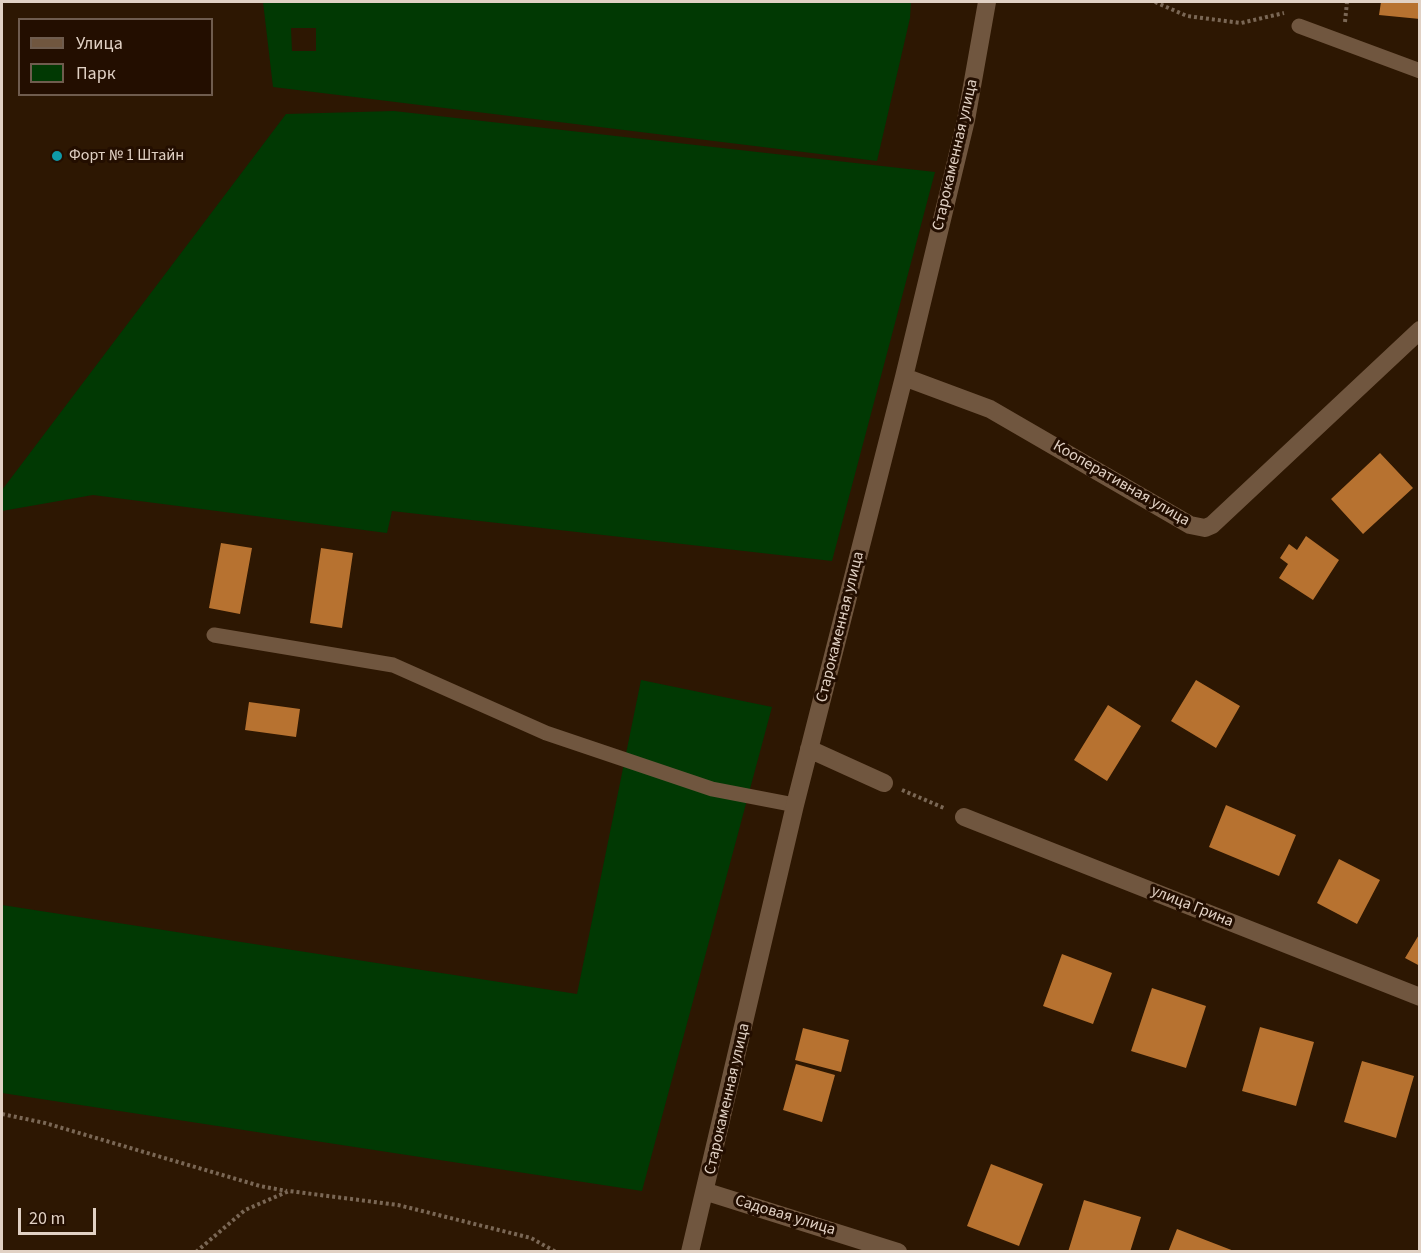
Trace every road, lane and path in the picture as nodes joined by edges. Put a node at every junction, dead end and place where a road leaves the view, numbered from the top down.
1 (987, 2) edge
2 (1155, 2) edge
3 (1347, 2) edge
4 (1287, 13) dead end
5 (1299, 26) dead end
6 (1344, 27) dead end
7 (1419, 71) edge
8 (1419, 330) edge
9 (904, 377) junction
10 (214, 635) dead end
11 (809, 748) junction
12 (884, 783) joint
13 (795, 805) junction
14 (964, 817) joint
15 (1419, 996) edge
16 (2, 1114) edge
17 (289, 1191) junction
18 (706, 1192) junction
19 (196, 1251) edge
20 (556, 1251) edge
21 (690, 1251) edge
22 (898, 1251) edge

1 - 9 street, Старокаменная улица
2 - 4 path
3 - 6 path
5 - 7 lane
8 - 9 street, Кооперативная улица
9 - 11 street, Старокаменная улица
10 - 13 lane
11 - 12 street
11 - 13 street, Старокаменная улица
12 - 14 path
13 - 18 street, Старокаменная улица
14 - 15 street, улица Грина
16 - 17 path
17 - 19 path
17 - 20 path
18 - 21 street, Старокаменная улица
18 - 22 street, Садовая улица

